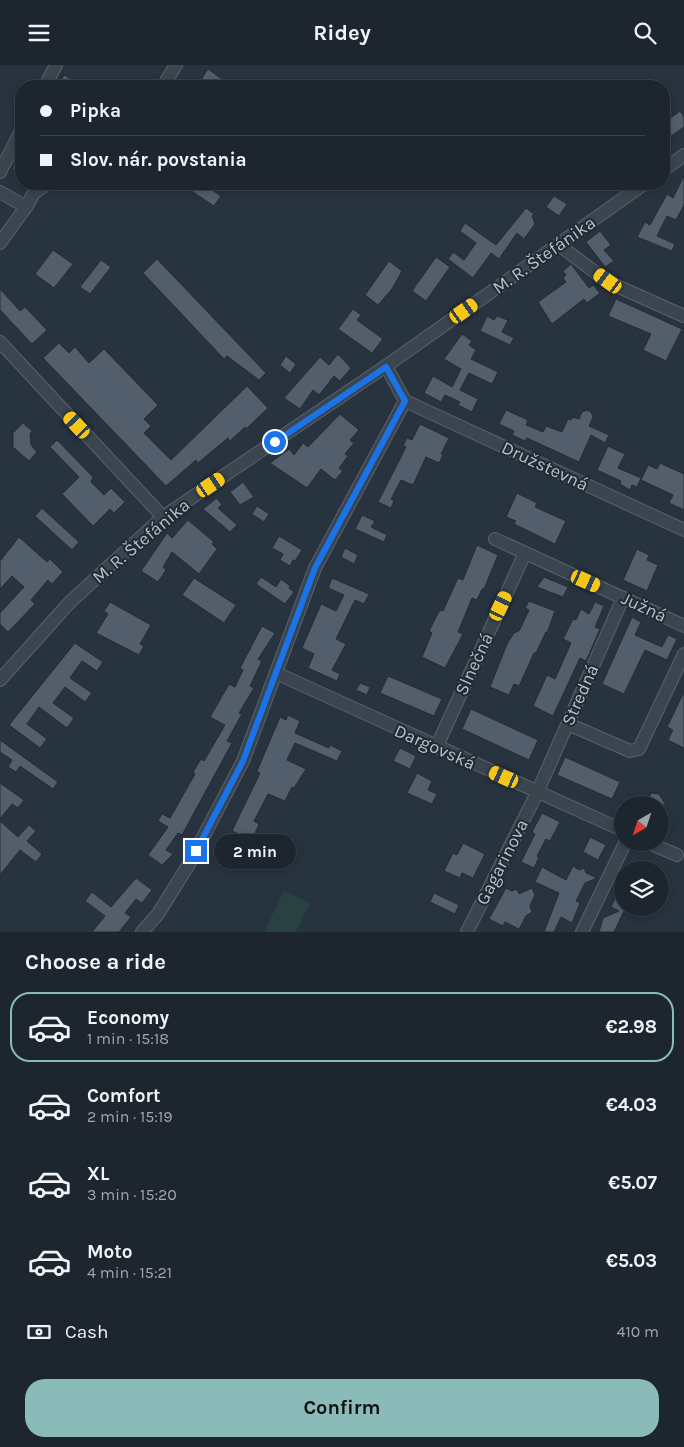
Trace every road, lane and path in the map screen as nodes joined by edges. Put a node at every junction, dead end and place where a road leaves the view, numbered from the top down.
1 (56, 65) edge
2 (176, 65) edge
3 (48, 80) edge
4 (166, 80) edge
5 (15, 143) edge
6 (684, 155) edge
7 (670, 166) edge
8 (0, 172) edge
9 (38, 190) edge
10 (636, 190) edge
11 (0, 192) edge
12 (26, 207) junction
13 (0, 243) edge
14 (558, 245) junction
15 (684, 316) edge
16 (0, 342) edge
17 (386, 367) junction
18 (405, 401) junction
19 (164, 517) junction
20 (684, 529) edge
21 (495, 539) dead end
22 (525, 553) junction
23 (623, 598) junction
24 (684, 625) edge
25 (684, 654) edge
26 (276, 673) junction
27 (0, 680) edge
28 (568, 724) junction
29 (436, 747) junction
30 (538, 793) junction
31 (614, 827) edge
32 (621, 851) edge
33 (668, 851) edge
34 (677, 855) dead end
35 (142, 932) edge
36 (467, 932) edge
37 (582, 932) edge

1 - 3 street
2 - 4 street
5 - 8 street
6 - 7 street
9 - 12 street
10 - 14 street, M. R. Štefánika
11 - 12 street
12 - 13 street
14 - 15 street
14 - 17 street, M. R. Štefánika
16 - 19 street
17 - 18 street
17 - 19 street, M. R. Štefánika
18 - 20 street, Družstevná
18 - 26 street
19 - 27 street, M. R. Štefánika
21 - 22 street, Južná
22 - 23 street, Južná
22 - 29 street, Slnečná
23 - 24 street, Južná
23 - 28 street, Stredná
25 - 28 street
26 - 29 street, Dargovská
26 - 35 street
28 - 30 street, Stredná
29 - 30 street, Dargovská
30 - 31 street, Dargovská
30 - 36 street, Gagarinova
32 - 37 street
33 - 34 street

